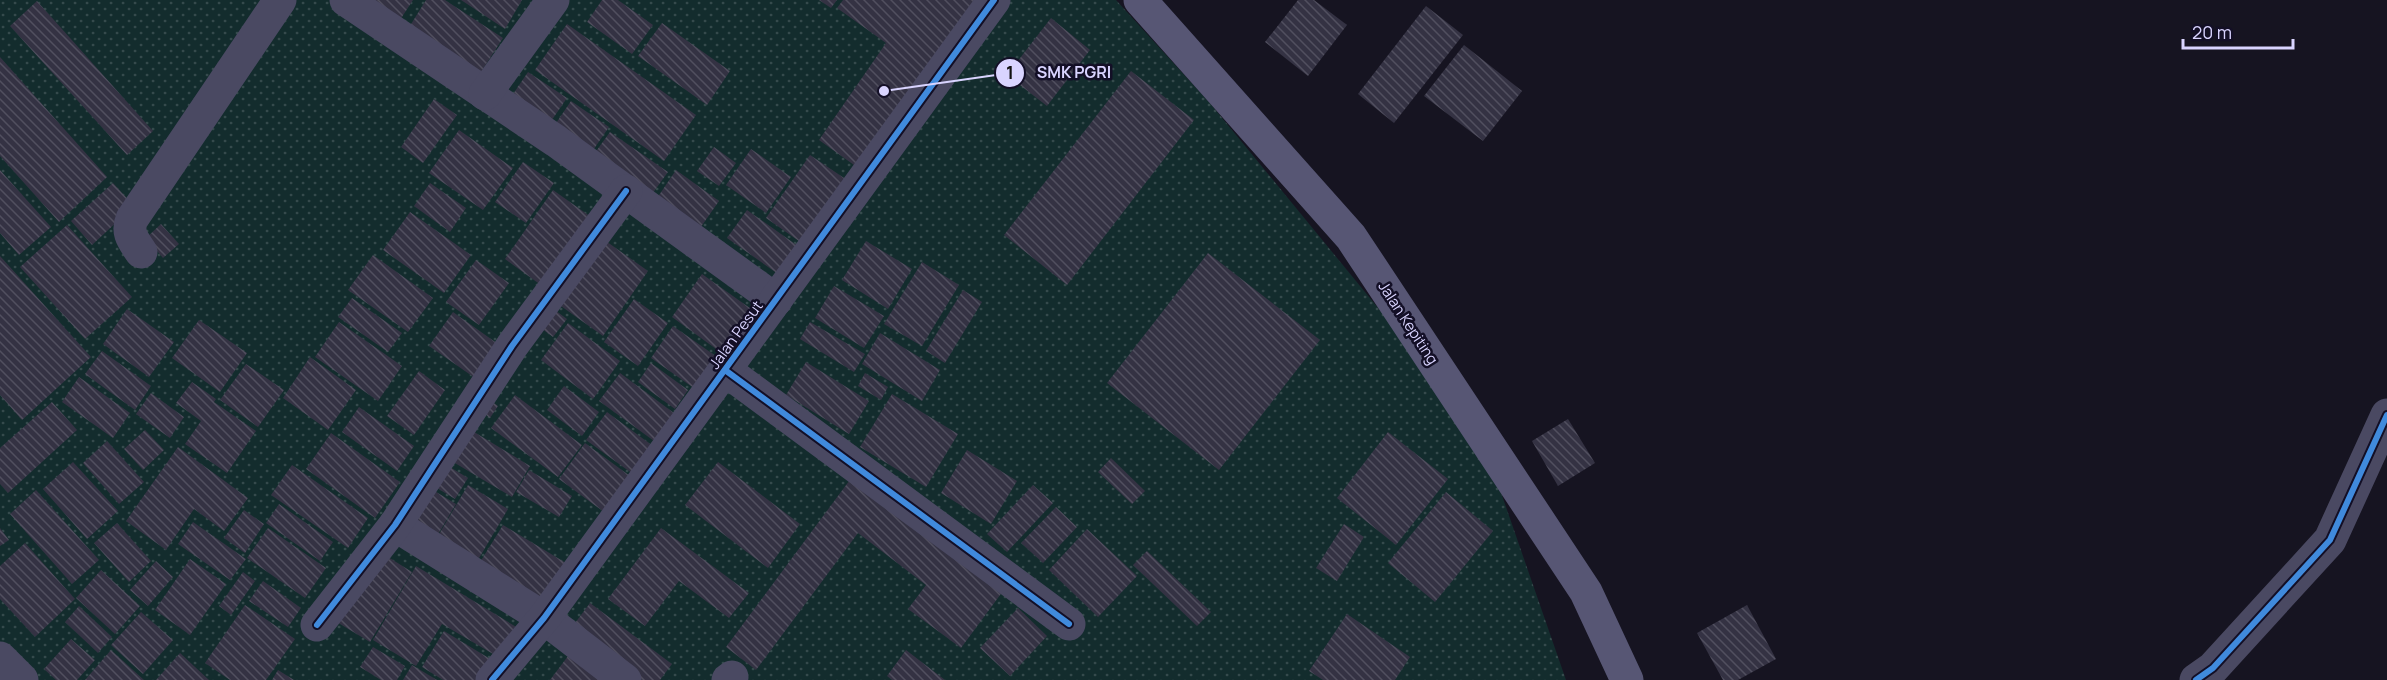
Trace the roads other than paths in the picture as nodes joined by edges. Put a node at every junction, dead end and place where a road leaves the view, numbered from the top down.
1 (280, 0) edge
2 (346, 0) edge
3 (553, 0) edge
4 (994, 0) edge
5 (1140, 0) edge
6 (485, 94) junction
7 (626, 191) junction
8 (141, 252) dead end
9 (776, 300) junction
10 (725, 370) junction
11 (2387, 415) edge
12 (394, 525) junction
13 (544, 618) junction
14 (1069, 624) dead end
15 (318, 625) dead end
16 (0, 658) edge
17 (22, 680) edge
18 (492, 680) edge
19 (625, 680) edge
20 (1627, 680) edge
21 (2196, 680) edge

1 - 8 street
2 - 6 street
3 - 6 street
4 - 9 street, Jalan Pesut
5 - 20 main road, Jalan Kepiting
6 - 7 street
7 - 9 street
7 - 12 street
9 - 10 street, Jalan Pesut
10 - 13 street, Jalan Pesut
10 - 14 street
11 - 21 street
12 - 13 street
12 - 15 street
13 - 18 street, Jalan Pesut
13 - 19 street
16 - 17 street

